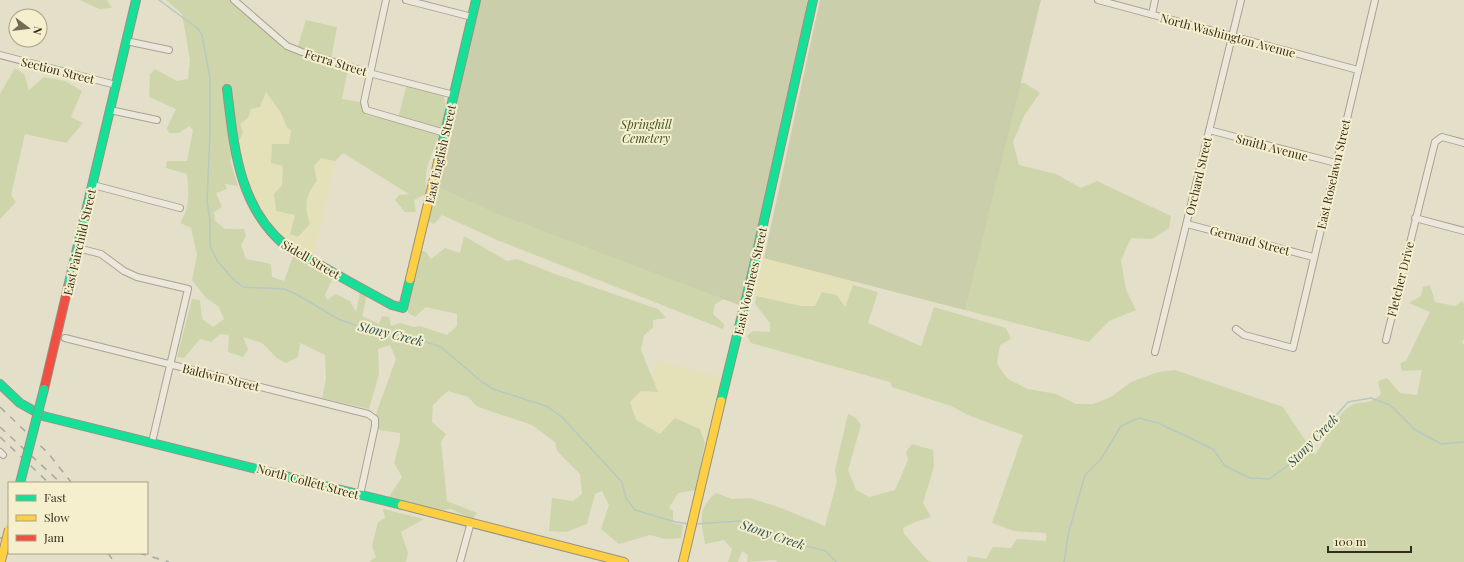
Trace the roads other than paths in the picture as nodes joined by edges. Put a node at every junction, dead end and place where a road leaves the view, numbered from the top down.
1 (136, 0) edge
2 (234, 0) edge
3 (386, 0) edge
4 (406, 0) edge
5 (476, 0) edge
6 (813, 0) edge
7 (1098, 0) edge
8 (1155, 0) edge
9 (1241, 0) edge
10 (1374, 0) edge
11 (1152, 14) junction
12 (472, 17) junction
13 (1232, 36) junction
14 (126, 41) junction
15 (168, 50) dead end
16 (0, 55) edge
17 (1358, 70) junction
18 (369, 73) junction
19 (116, 84) junction
20 (227, 89) dead end
21 (454, 95) junction
22 (110, 110) junction
23 (157, 120) dead end
24 (1209, 130) junction
25 (445, 133) junction
26 (1464, 143) edge
27 (1336, 163) junction
28 (93, 185) junction
29 (180, 208) dead end
30 (1415, 218) junction
31 (1187, 224) junction
32 (1464, 231) edge
33 (78, 248) junction
34 (1313, 257) junction
35 (403, 308) joint
36 (1236, 329) dead end
37 (65, 338) dead end
38 (1386, 340) dead end
39 (1155, 352) dead end
40 (171, 365) junction
41 (0, 384) edge
42 (152, 442) junction
43 (20, 482) edge
44 (360, 495) junction
45 (471, 522) junction
46 (8, 533) edge
47 (1, 561) edge
48 (460, 562) edge
49 (624, 562) edge
50 (683, 562) edge

1 - 14 street, East Fairchild Street
2 - 18 street, Ferra Street
3 - 18 street
4 - 12 street
5 - 12 street, East English Street
6 - 50 street, East Voorhees Street
7 - 11 street, North Washington Avenue
8 - 11 street
9 - 13 street, Orchard Street
10 - 17 street, East Roselawn Street
11 - 13 street, North Washington Avenue
12 - 21 street, East English Street
13 - 17 street, North Washington Avenue
13 - 24 street, Orchard Street
14 - 15 street
14 - 19 street, East Fairchild Street
16 - 19 street, Section Street
17 - 27 street, East Roselawn Street
18 - 21 street, Ferra Street
18 - 25 street
19 - 22 street, East Fairchild Street
20 - 35 street, Sidell Street
21 - 25 street, East English Street
22 - 23 street
22 - 28 street, East Fairchild Street
24 - 27 street, Smith Avenue
24 - 31 street, Orchard Street
25 - 35 street, East English Street
26 - 30 street, Fletcher Drive
27 - 34 street, East Roselawn Street
28 - 29 street
28 - 33 street, East Fairchild Street
30 - 32 street
30 - 38 street, Fletcher Drive
31 - 34 street, Gernand Street
31 - 39 street, Orchard Street
33 - 40 street
33 - 43 street, East Fairchild Street, bridge
34 - 36 street, East Roselawn Street
37 - 40 street, Baldwin Street
40 - 42 street
40 - 44 street, Baldwin Street
41 - 42 street, North Collett Street
42 - 44 street, North Collett Street
44 - 45 street, North Collett Street
45 - 48 street
45 - 49 street, North Collett Street
46 - 47 street, bridge

